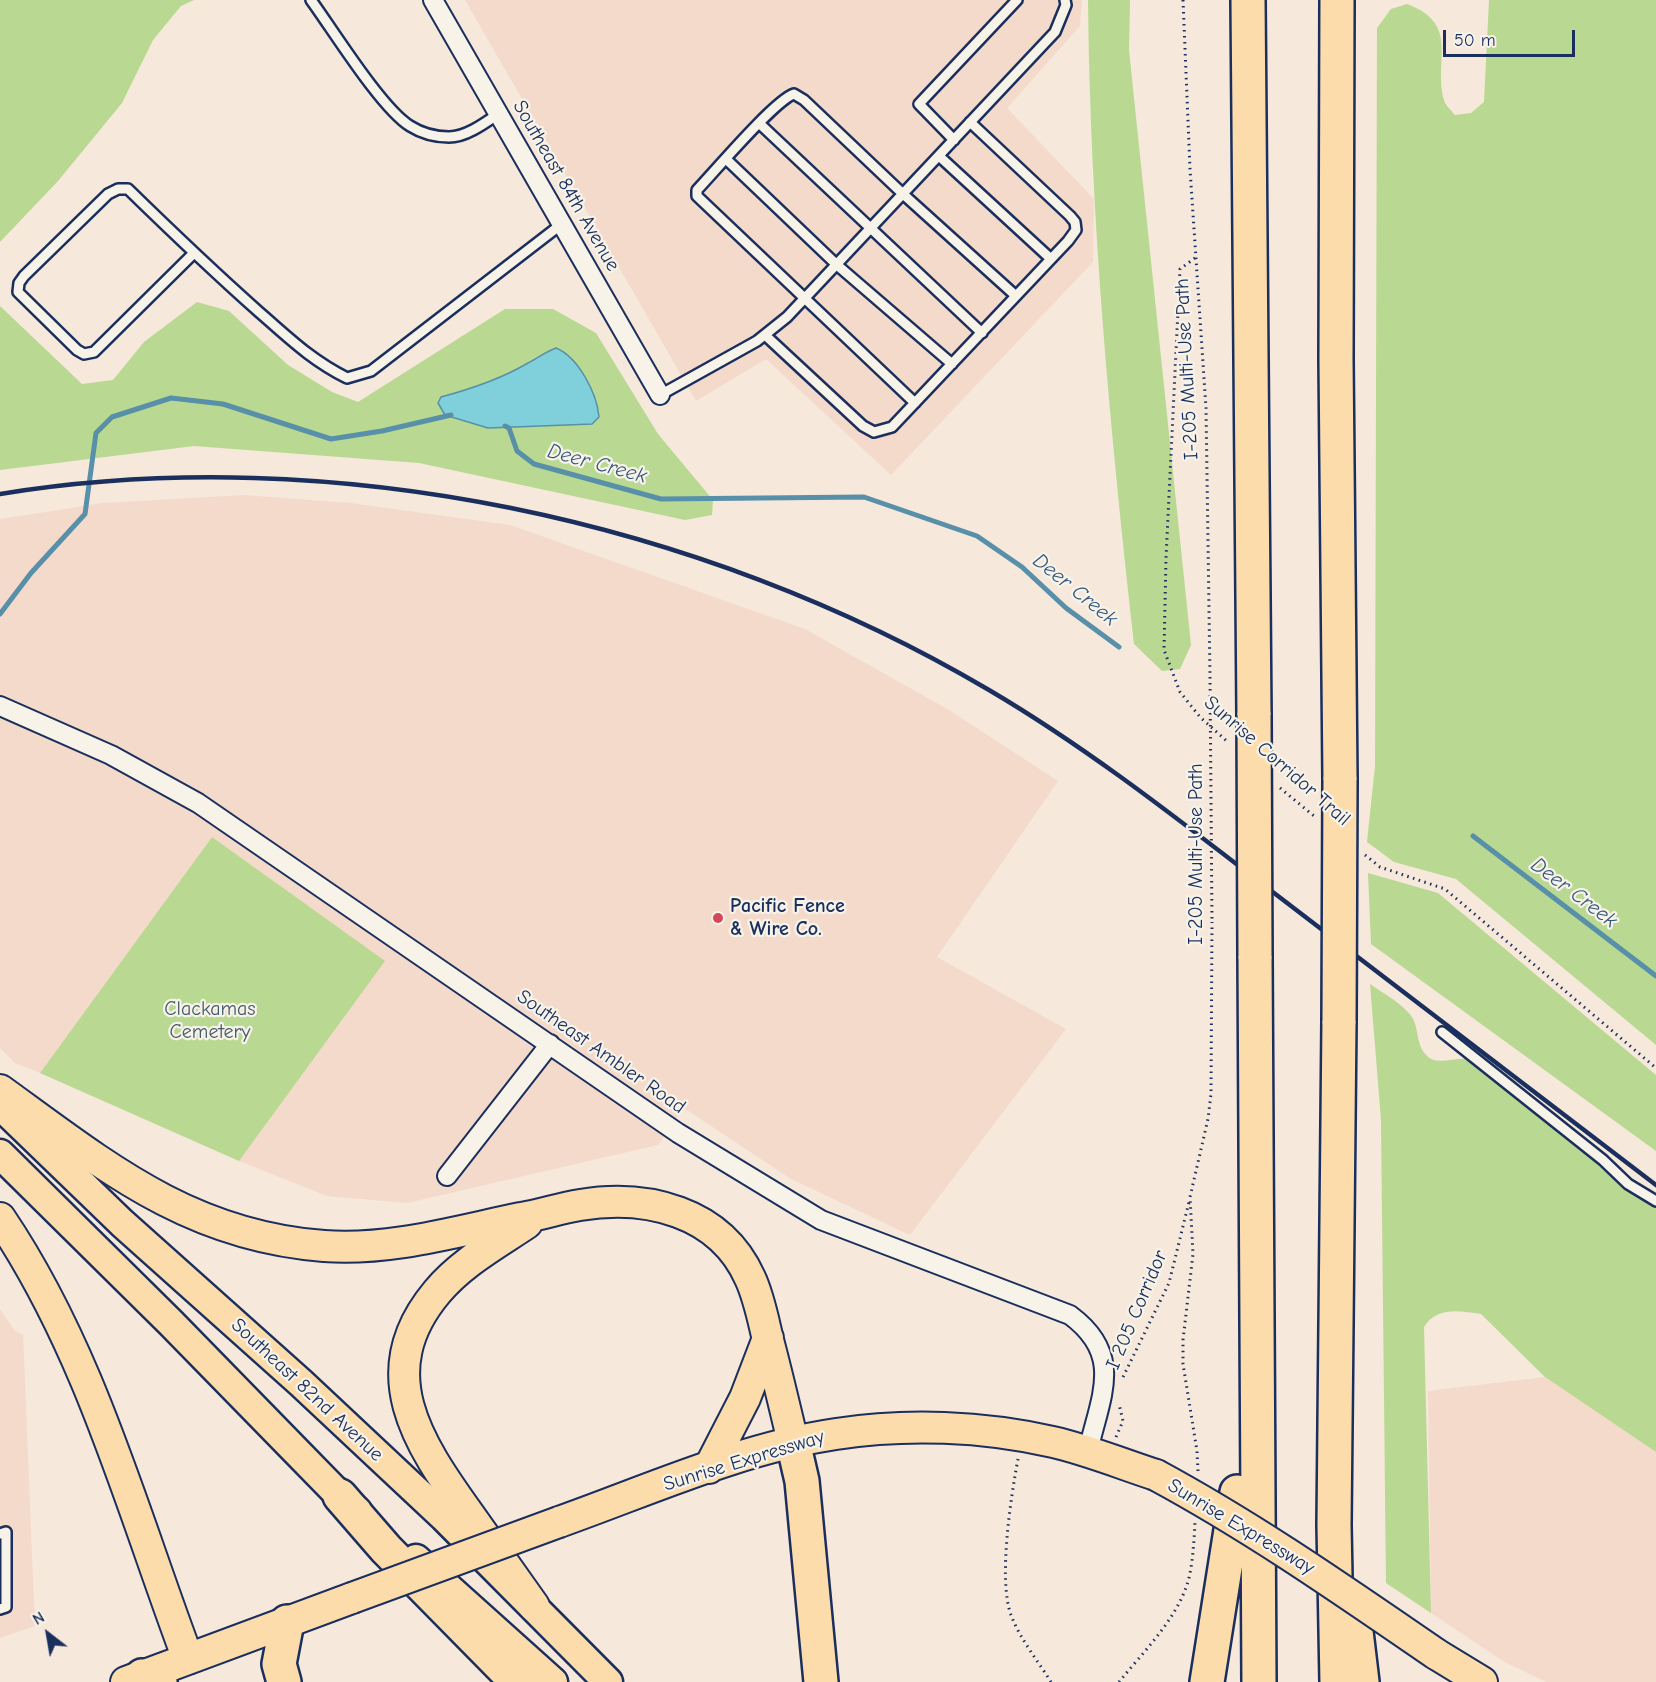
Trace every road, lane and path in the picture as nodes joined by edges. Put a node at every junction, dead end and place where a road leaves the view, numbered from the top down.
1 (311, 0) edge
2 (433, 0) edge
3 (1017, 0) edge
4 (1065, 0) edge
5 (1183, 0) edge
6 (1248, 0) edge
7 (1337, 0) edge
8 (498, 114) junction
9 (970, 122) junction
10 (760, 123) junction
11 (954, 140) junction
12 (939, 156) junction
13 (726, 159) junction
14 (903, 194) junction
15 (563, 223) junction
16 (871, 228) junction
17 (194, 253) junction
18 (1195, 258) junction
19 (1051, 259) junction
20 (837, 265) junction
21 (1016, 296) junction
22 (803, 300) junction
23 (982, 333) junction
24 (765, 335) junction
25 (952, 364) junction
26 (660, 395) joint
27 (915, 403) junction
28 (0, 706) edge
29 (1233, 746) dead end
30 (1275, 783) dead end
31 (1318, 819) dead end
32 (1363, 853) dead end
33 (1442, 1032) dead end
34 (550, 1044) junction
35 (1656, 1068) edge
36 (0, 1090) edge
37 (0, 1105) edge
38 (0, 1154) edge
39 (447, 1176) dead end
40 (1190, 1197) junction
41 (1656, 1201) edge
42 (540, 1215) junction
43 (0, 1218) edge
44 (768, 1338) junction
45 (1257, 1362) junction
46 (1120, 1387) dead end
47 (1118, 1398) dead end
48 (1023, 1436) junction
49 (793, 1442) junction
50 (1088, 1450) junction
51 (709, 1468) junction
52 (1337, 1470) junction
53 (1198, 1475) dead end
54 (340, 1496) junction
55 (1195, 1521) dead end
56 (0, 1534) edge
57 (3, 1565) edge
58 (534, 1606) junction
59 (0, 1609) edge
60 (287, 1622) junction
61 (188, 1659) junction
62 (143, 1680) edge
63 (284, 1682) edge
64 (517, 1682) edge
65 (552, 1682) edge
66 (608, 1682) edge
67 (821, 1682) edge
68 (1051, 1682) edge
69 (1119, 1682) edge
70 (1207, 1682) edge
71 (1259, 1682) edge
72 (1336, 1682) edge
73 (1362, 1682) edge
74 (1482, 1682) edge

1 - 8 lane
2 - 8 street, Southeast 84th Avenue
3 - 11 lane
4 - 9 lane
5 - 18 path, I-205 Multi-Use Path
6 - 45 highway, bridge
7 - 52 highway, bridge
8 - 15 street, Southeast 84th Avenue
9 - 11 lane
9 - 19 lane
10 - 13 lane
10 - 14 lane
10 - 16 lane
11 - 12 lane
12 - 14 lane
12 - 19 lane
13 - 20 lane
13 - 22 lane
14 - 16 lane
14 - 21 lane
15 - 17 lane
15 - 26 street, Southeast 84th Avenue
16 - 20 lane
16 - 23 lane
17 - 17 lane
18 - 29 path, Sunrise Corridor Trail
18 - 40 path, I-205 Multi-Use Path, bridge
19 - 21 lane
20 - 22 lane
20 - 25 lane
21 - 23 lane
22 - 24 lane
22 - 27 lane
23 - 25 lane
24 - 26 lane
24 - 27 lane
25 - 27 lane
28 - 34 street, Southeast Ambler Road
30 - 31 path, Sunrise Corridor Trail
32 - 35 path
33 - 41 lane
34 - 39 street
34 - 50 street, Southeast Ambler Road
36 - 42 highway
37 - 58 main road, Southeast 82nd Avenue
38 - 54 main road
40 - 46 path, I 205 Corridor
40 - 53 path, I-205 Multi-Use Path
42 - 44 highway
42 - 58 highway
43 - 61 highway
44 - 49 highway
44 - 51 highway
45 - 70 highway
45 - 71 highway
47 - 50 path, I 205 Corridor
48 - 49 highway, Sunrise Expressway
48 - 50 highway, Sunrise Expressway
48 - 68 path
49 - 51 highway, Sunrise Expressway
49 - 67 highway
50 - 74 highway, Sunrise Expressway, bridge
51 - 60 highway, Sunrise Expressway, bridge
52 - 72 highway
52 - 73 highway
54 - 64 highway
54 - 65 main road
55 - 69 path
56 - 57 lane
57 - 59 lane
58 - 66 main road, Southeast 82nd Avenue
60 - 61 highway, Sunrise Expressway
60 - 63 highway
61 - 62 highway, Sunrise Expressway

